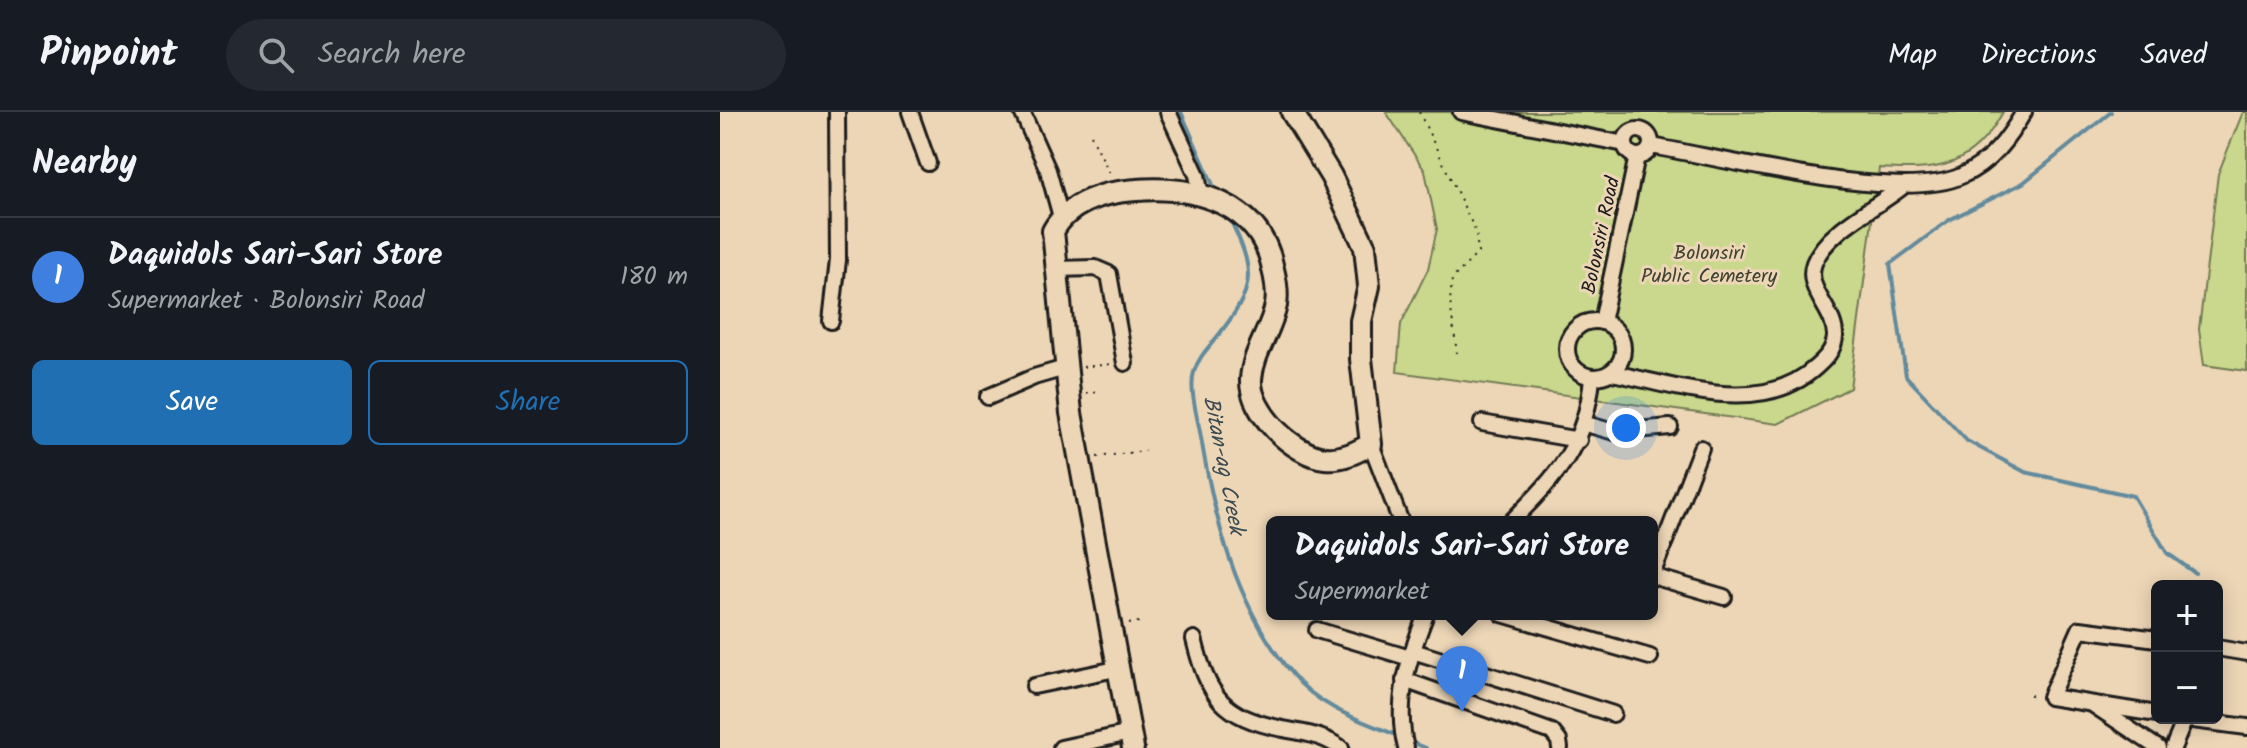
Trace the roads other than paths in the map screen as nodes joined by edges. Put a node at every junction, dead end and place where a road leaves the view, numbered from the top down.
1 (837, 112) edge
2 (910, 112) edge
3 (1022, 112) edge
4 (1168, 112) edge
5 (1292, 112) edge
6 (1461, 112) edge
7 (2024, 112) edge
8 (1625, 144) junction
9 (1651, 146) junction
10 (1637, 156) junction
11 (928, 163) dead end
12 (1902, 187) junction
13 (1213, 199) junction
14 (1061, 217) junction
15 (1055, 269) junction
16 (831, 321) dead end
17 (1602, 322) junction
18 (1125, 363) road end
19 (1065, 368) junction
20 (1612, 373) junction
21 (1592, 378) junction
22 (988, 397) dead end
23 (1482, 423) dead end
24 (1586, 424) junction
25 (1670, 427) dead end
26 (1579, 440) junction
27 (1371, 444) junction
28 (1701, 448) dead end
29 (1399, 516) edge
30 (1517, 516) edge
31 (1658, 559) edge
32 (1658, 577) edge
33 (1724, 597) dead end
34 (1424, 620) edge
35 (1523, 620) edge
36 (1317, 630) dead end
37 (2151, 638) edge
38 (1194, 639) dead end
39 (2223, 649) edge
40 (2247, 653) edge
41 (1411, 654) junction
42 (1650, 657) dead end
43 (1116, 669) junction
44 (1404, 680) junction
45 (1034, 686) dead end
46 (2089, 703) junction
47 (2151, 713) edge
48 (1613, 714) dead end
49 (2180, 724) edge
50 (2222, 724) edge
51 (2247, 727) edge
52 (1131, 740) edge
53 (1061, 748) edge
54 (1341, 748) edge
55 (1406, 748) edge
56 (1560, 748) edge
57 (2158, 748) edge
58 (2173, 748) edge

1 - 16 street
2 - 11 street
3 - 14 street
4 - 13 street
5 - 27 main road
6 - 8 street
7 - 12 street
8 - 9 street
8 - 10 street
9 - 10 street
9 - 12 street
10 - 17 street, Bolonsiri Road
12 - 20 street
13 - 14 main road
13 - 27 main road
14 - 15 main road
15 - 18 street
15 - 19 main road
17 - 20 street
17 - 21 street
19 - 22 street
19 - 43 main road
20 - 21 street
21 - 24 street
23 - 26 street
24 - 25 street
24 - 26 street
26 - 30 street
27 - 29 street
28 - 31 street
32 - 33 street
34 - 41 street
35 - 42 street
36 - 41 street
37 - 46 street
38 - 54 street
39 - 40 street
41 - 44 street
41 - 48 street
43 - 45 street
43 - 52 main road
44 - 55 street
44 - 56 street
46 - 47 street
46 - 57 street
49 - 58 street
50 - 51 street
52 - 53 street

